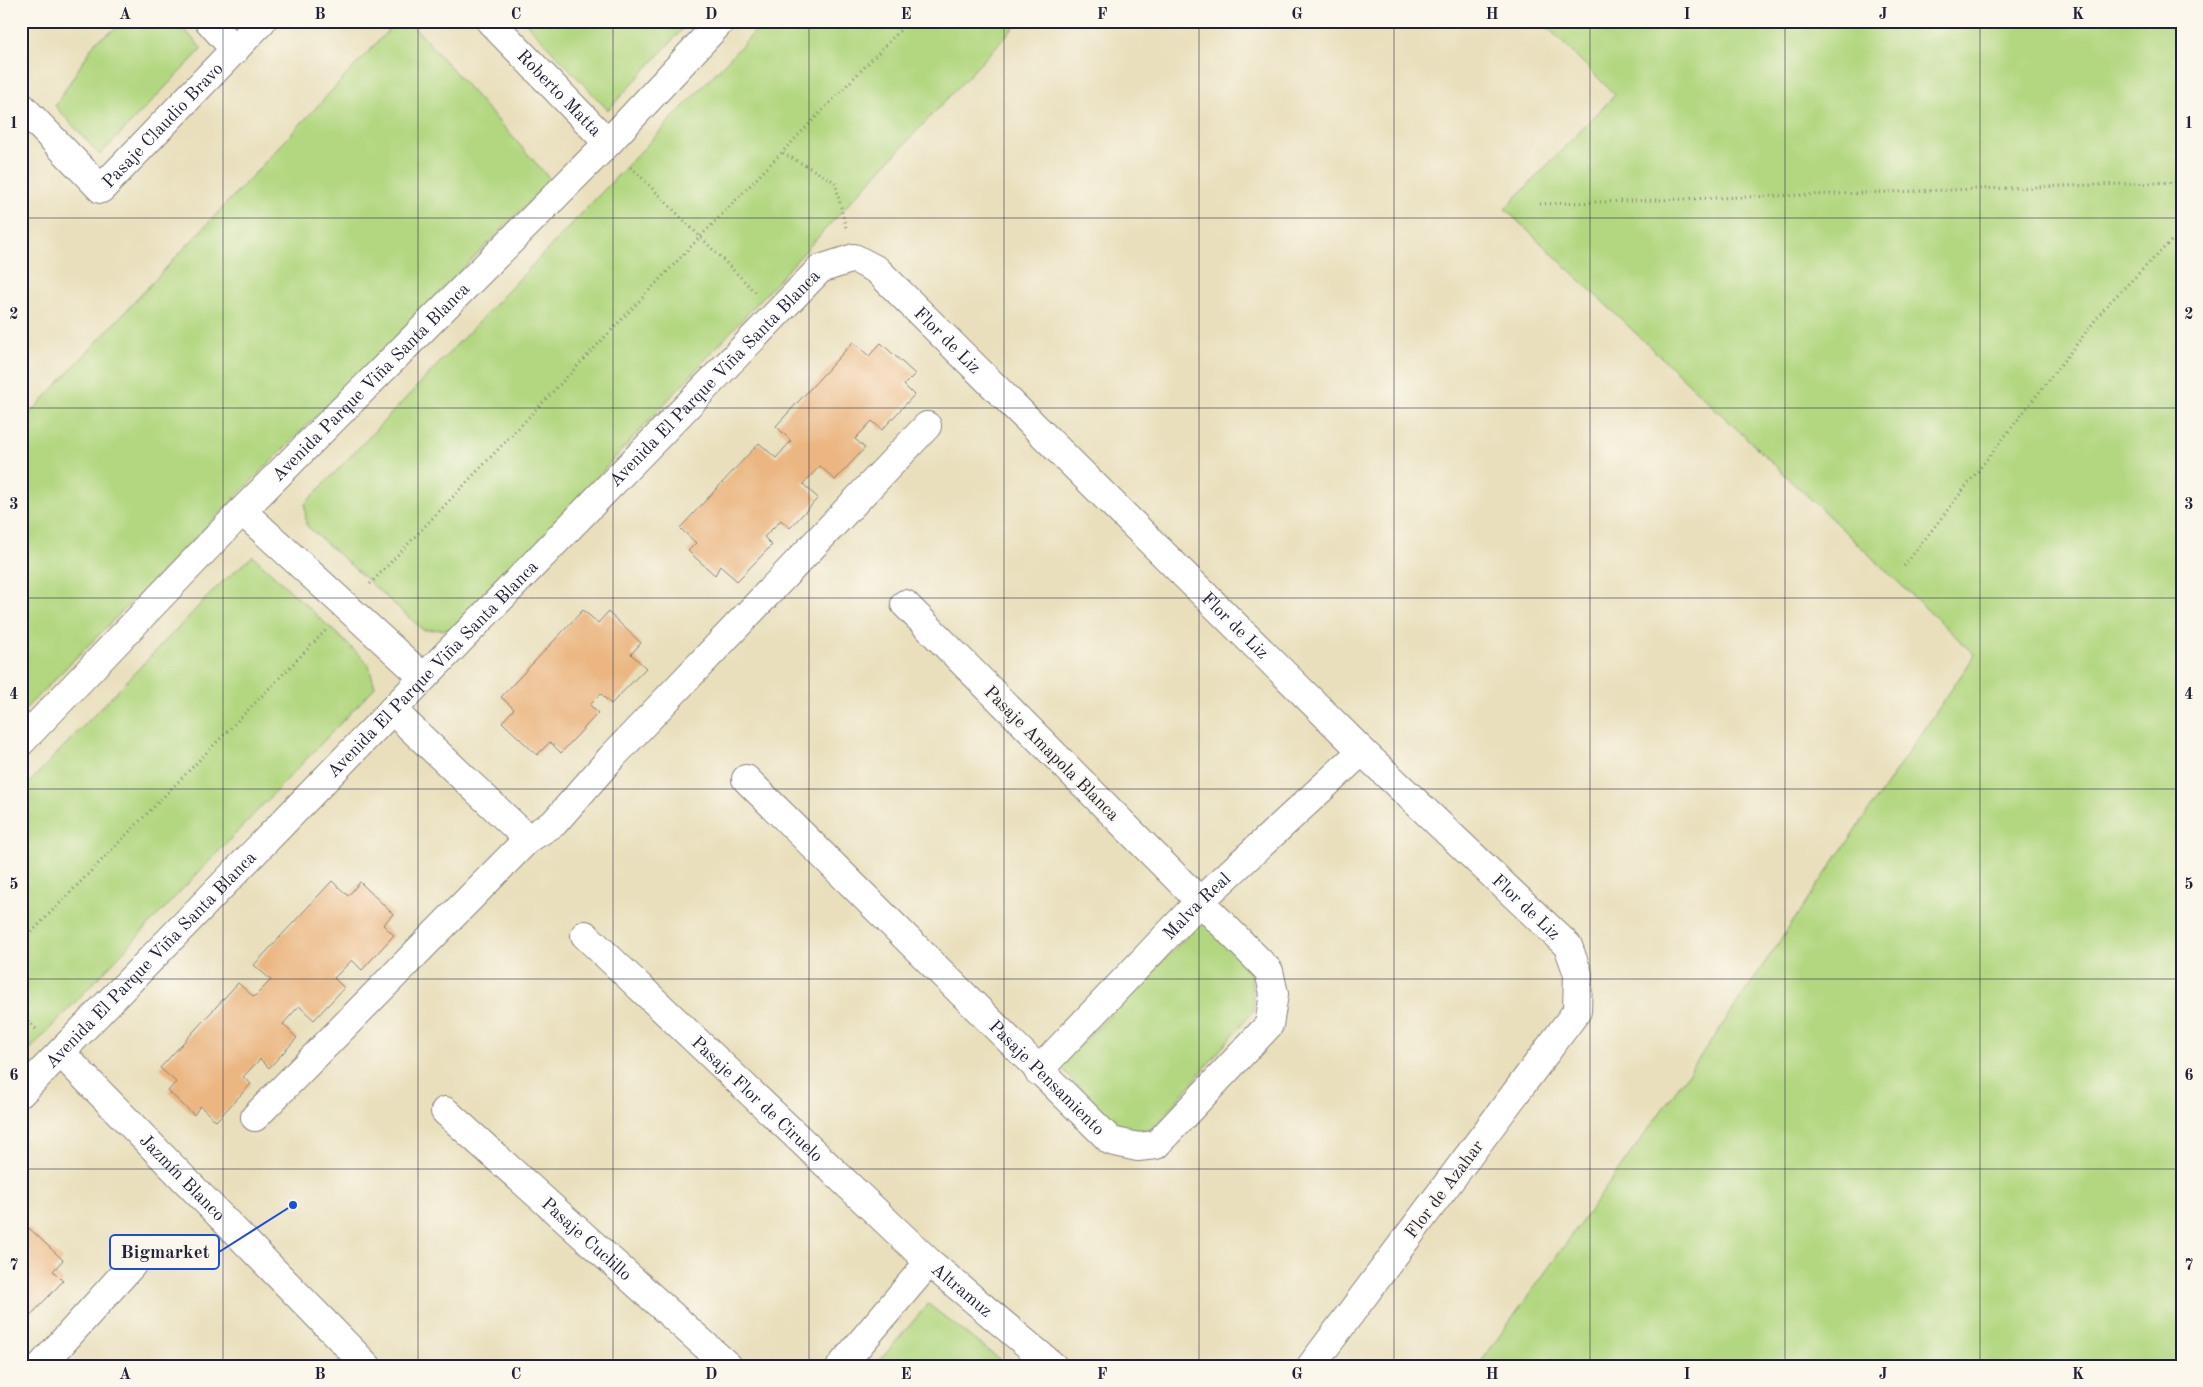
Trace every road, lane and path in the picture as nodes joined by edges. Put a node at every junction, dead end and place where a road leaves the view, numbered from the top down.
1 (209, 21) edge
2 (262, 21) edge
3 (490, 21) edge
4 (721, 21) edge
5 (909, 21) edge
6 (236, 50) junction
7 (21, 106) edge
8 (608, 143) junction
9 (783, 153) junction
10 (2182, 182) edge
11 (1540, 204) dead end
12 (2182, 230) edge
13 (700, 237) junction
14 (854, 258) junction
15 (776, 314) junction
16 (927, 426) dead end
17 (242, 510) junction
18 (1904, 566) dead end
19 (905, 604) dead end
20 (348, 608) junction
21 (424, 677) junction
22 (392, 710) junction
23 (21, 742) edge
24 (1362, 751) junction
25 (746, 779) dead end
26 (528, 839) junction
27 (1199, 902) junction
28 (585, 935) dead end
29 (21, 943) edge
30 (1577, 1011) joint
31 (61, 1053) junction
32 (1038, 1070) junction
33 (21, 1093) edge
34 (445, 1111) dead end
35 (255, 1118) dead end
36 (929, 1262) junction
37 (132, 1265) dead end
38 (1049, 1365) edge
39 (41, 1366) edge
40 (367, 1366) edge
41 (728, 1366) edge
42 (841, 1366) edge
43 (1311, 1366) edge

1 - 6 street, Pasaje Claudio Bravo
2 - 6 street
3 - 8 street, Roberto Matta
4 - 8 street, Avenida Parque Viña Santa Blanca
5 - 9 path
6 - 7 street, Pasaje Claudio Bravo
8 - 13 path
8 - 17 street, Avenida Parque Viña Santa Blanca
9 - 13 path
9 - 14 path
10 - 11 path
12 - 18 path
13 - 15 path
13 - 20 path
14 - 15 street, Avenida El Parque Viña Santa Blanca
14 - 24 street, Flor de Liz
15 - 21 street, Avenida El Parque Viña Santa Blanca
16 - 26 street
17 - 20 street
17 - 23 street, Avenida Parque Viña Santa Blanca
19 - 27 street, Pasaje Amapola Blanca
20 - 21 street
20 - 29 path
21 - 22 street, Avenida El Parque Viña Santa Blanca
22 - 26 street
22 - 31 street, Avenida El Parque Viña Santa Blanca
24 - 27 street, Malva Real
24 - 30 street, Flor de Liz
25 - 32 street, Pasaje Pensamiento
26 - 35 street
27 - 32 street, Malva Real
27 - 32 street, Pasaje Pensamiento
28 - 36 street, Pasaje Flor de Ciruelo
30 - 43 street, Flor de Azahar
31 - 33 street, Avenida El Parque Viña Santa Blanca
31 - 40 street, Jazmín Blanco
34 - 41 street, Pasaje Cuclillo
36 - 38 street, Altramuz
36 - 42 street, Altramuz
37 - 39 street

